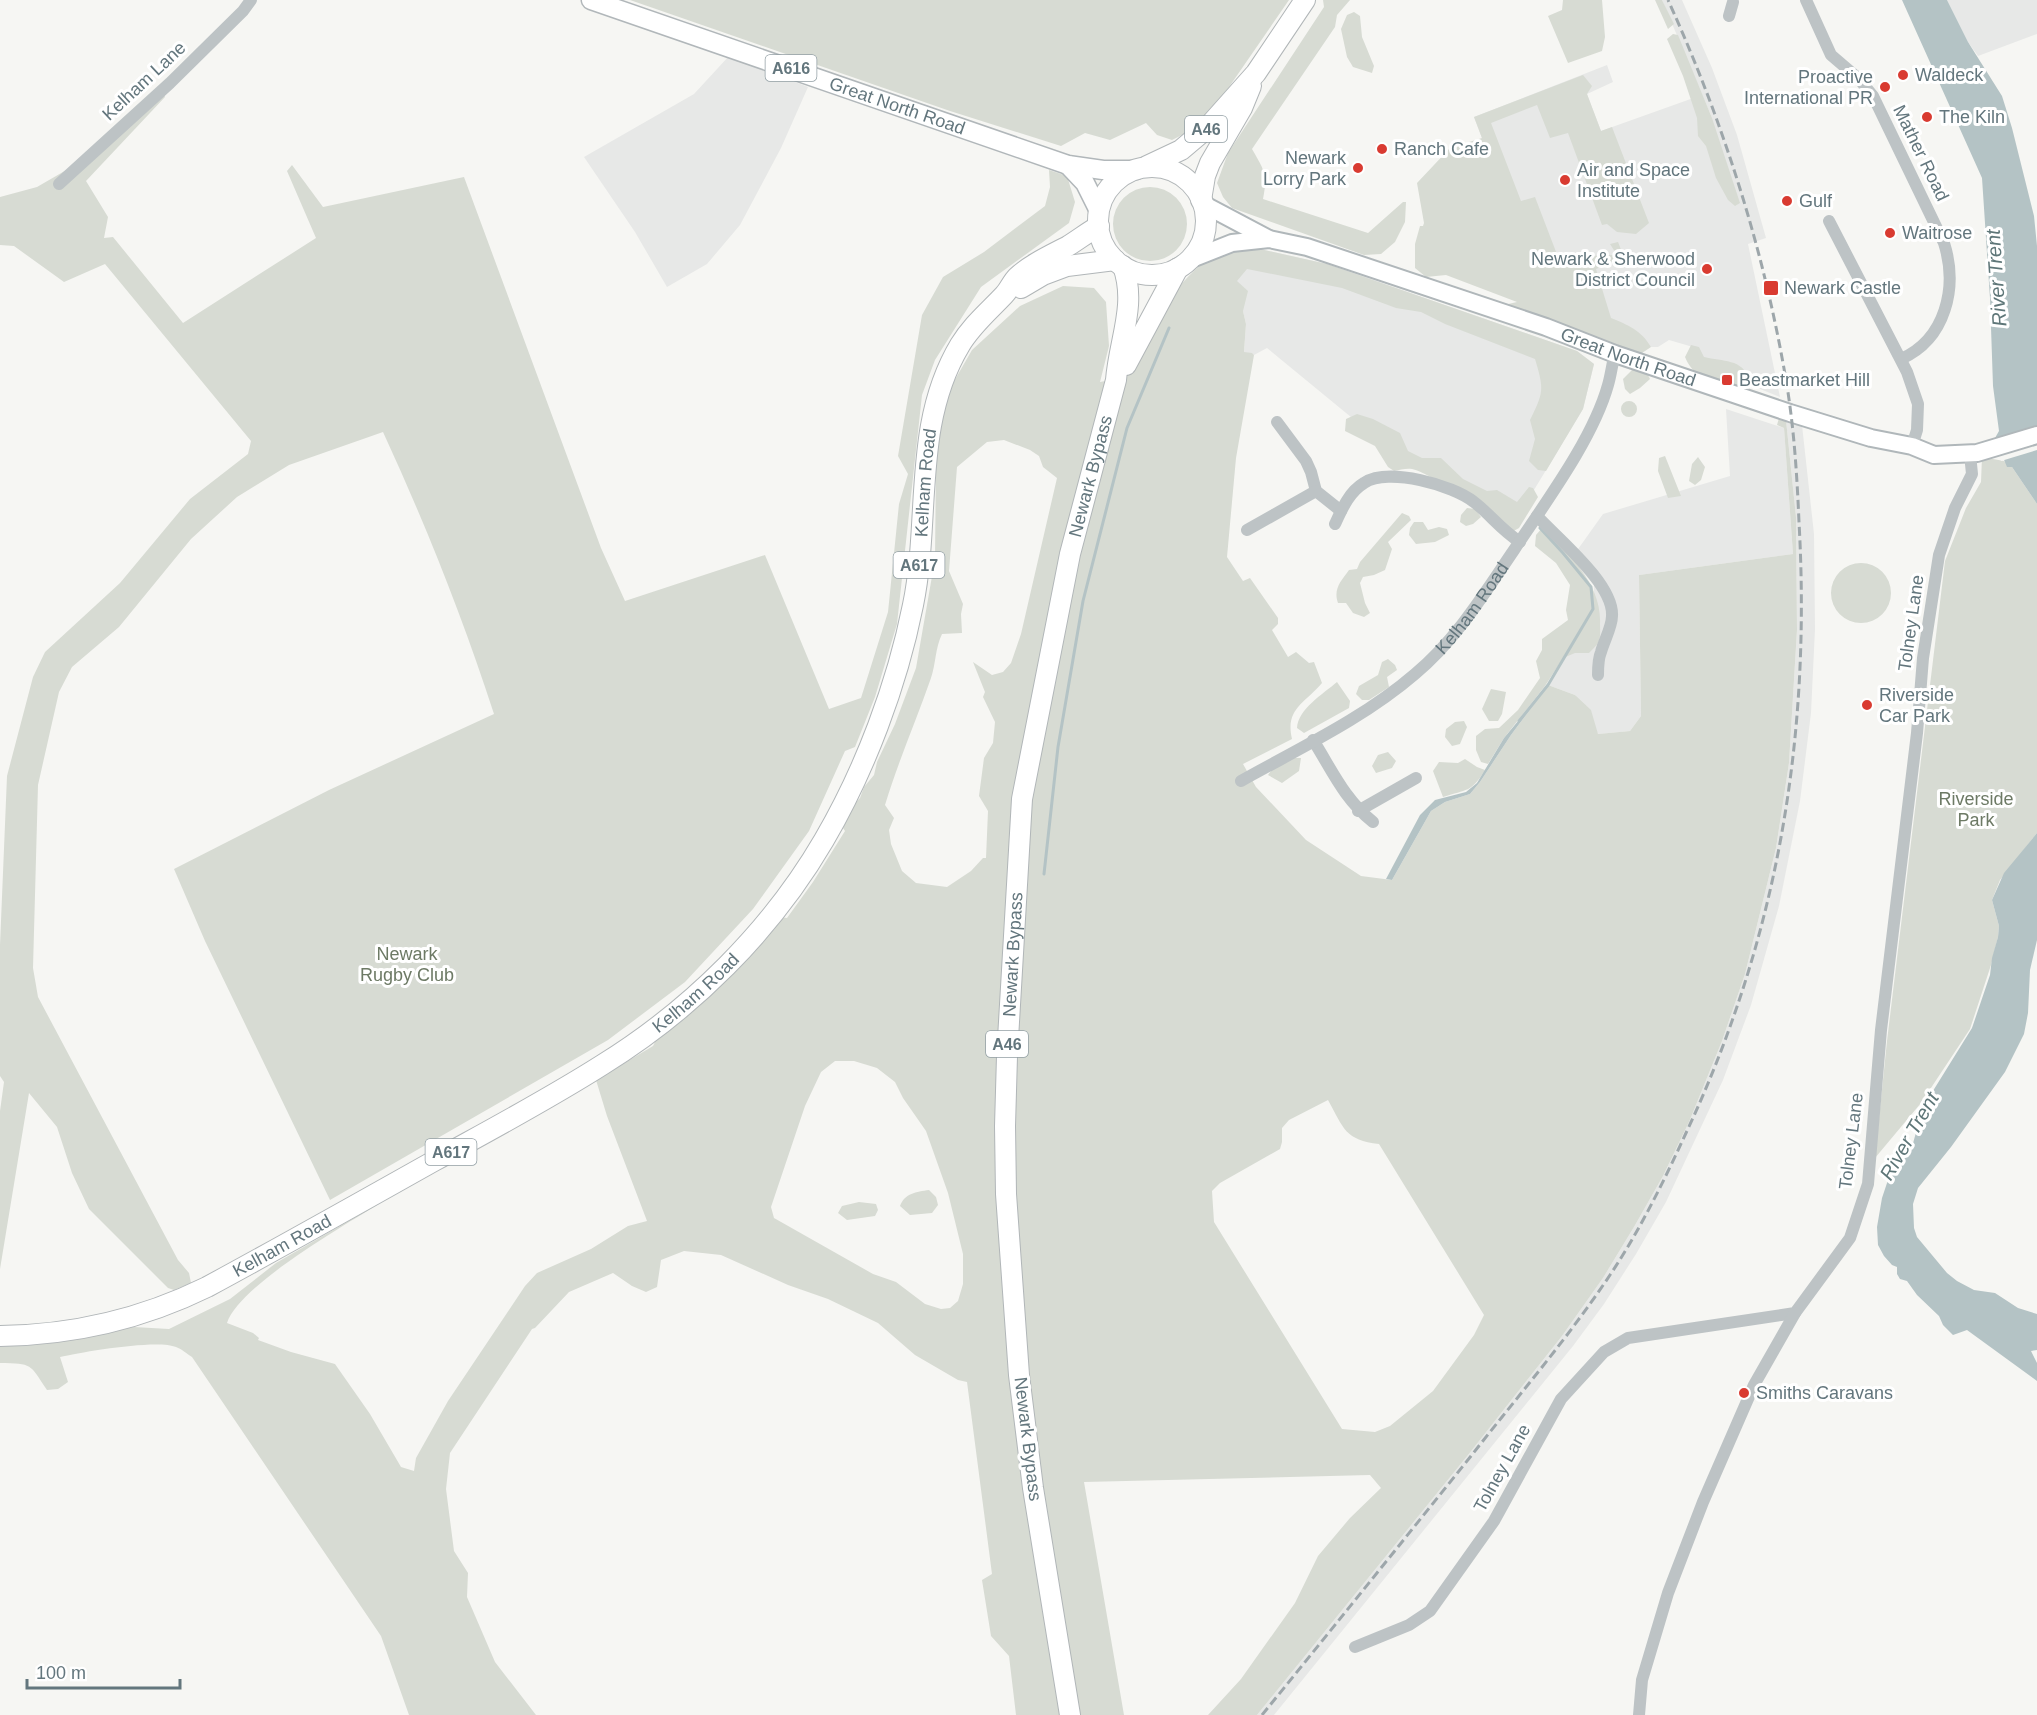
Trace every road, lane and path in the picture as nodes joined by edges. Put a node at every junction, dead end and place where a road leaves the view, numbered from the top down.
1 (251, 0) edge
2 (591, 0) edge
3 (1305, 0) edge
4 (1806, 0) edge
5 (1734, 1) edge
6 (1729, 16) dead end
7 (1256, 73) junction
8 (1068, 165) junction
9 (1139, 169) junction
10 (59, 184) dead end
11 (1202, 202) junction
12 (1099, 218) junction
13 (1828, 221) dead end
14 (1269, 239) junction
15 (1119, 263) junction
16 (1184, 264) junction
17 (1004, 295) junction
18 (1614, 354) junction
19 (1901, 359) junction
20 (1116, 380) junction
21 (1277, 422) dead end
22 (2037, 435) edge
23 (1912, 446) junction
24 (1971, 454) junction
25 (1316, 491) junction
26 (1341, 512) junction
27 (1537, 516) junction
28 (1251, 524) dead end
29 (1335, 524) dead end
30 (1520, 542) junction
31 (1598, 675) dead end
32 (1313, 740) junction
33 (1416, 778) dead end
34 (1241, 781) dead end
35 (1359, 811) junction
36 (1373, 822) dead end
37 (1795, 1313) junction
38 (0, 1336) edge
39 (1355, 1647) dead end
40 (1070, 1715) edge
41 (1639, 1715) edge

1 - 10 street, Kelham Lane
2 - 8 main road, Great North Road / A616
3 - 7 highway, A46
4 - 19 street, Mather Road
5 - 6 street
7 - 9 highway, A46
7 - 11 highway, A46
8 - 9 main road, Great North Road / A616
8 - 12 main road, Great North Road / A616
9 - 11 highway
9 - 12 highway
11 - 14 main road, Great North Road
11 - 16 highway
12 - 15 highway
12 - 17 highway, Kelham Road / A617
13 - 19 street
14 - 16 main road, Great North Road
14 - 18 main road, Great North Road
15 - 16 highway
15 - 17 highway, Kelham Road / A617
15 - 20 highway, Newark Bypass / A46
16 - 20 highway, Newark Bypass / A46
17 - 38 highway, Kelham Road / A617
18 - 23 main road, Great North Road
18 - 27 street, Kelham Road
19 - 23 street
20 - 40 highway, Newark Bypass / A46
21 - 25 street
22 - 24 main road, Great North Road
23 - 24 main road, Great North Road
24 - 37 street, Tolney Lane
25 - 26 street
25 - 28 street
26 - 29 street
26 - 30 street
27 - 30 street, Kelham Road
27 - 31 street
30 - 32 street, Kelham Road
32 - 34 street, Kelham Road
32 - 35 street
33 - 35 street
35 - 36 street
37 - 39 street, Tolney Lane
37 - 41 street

